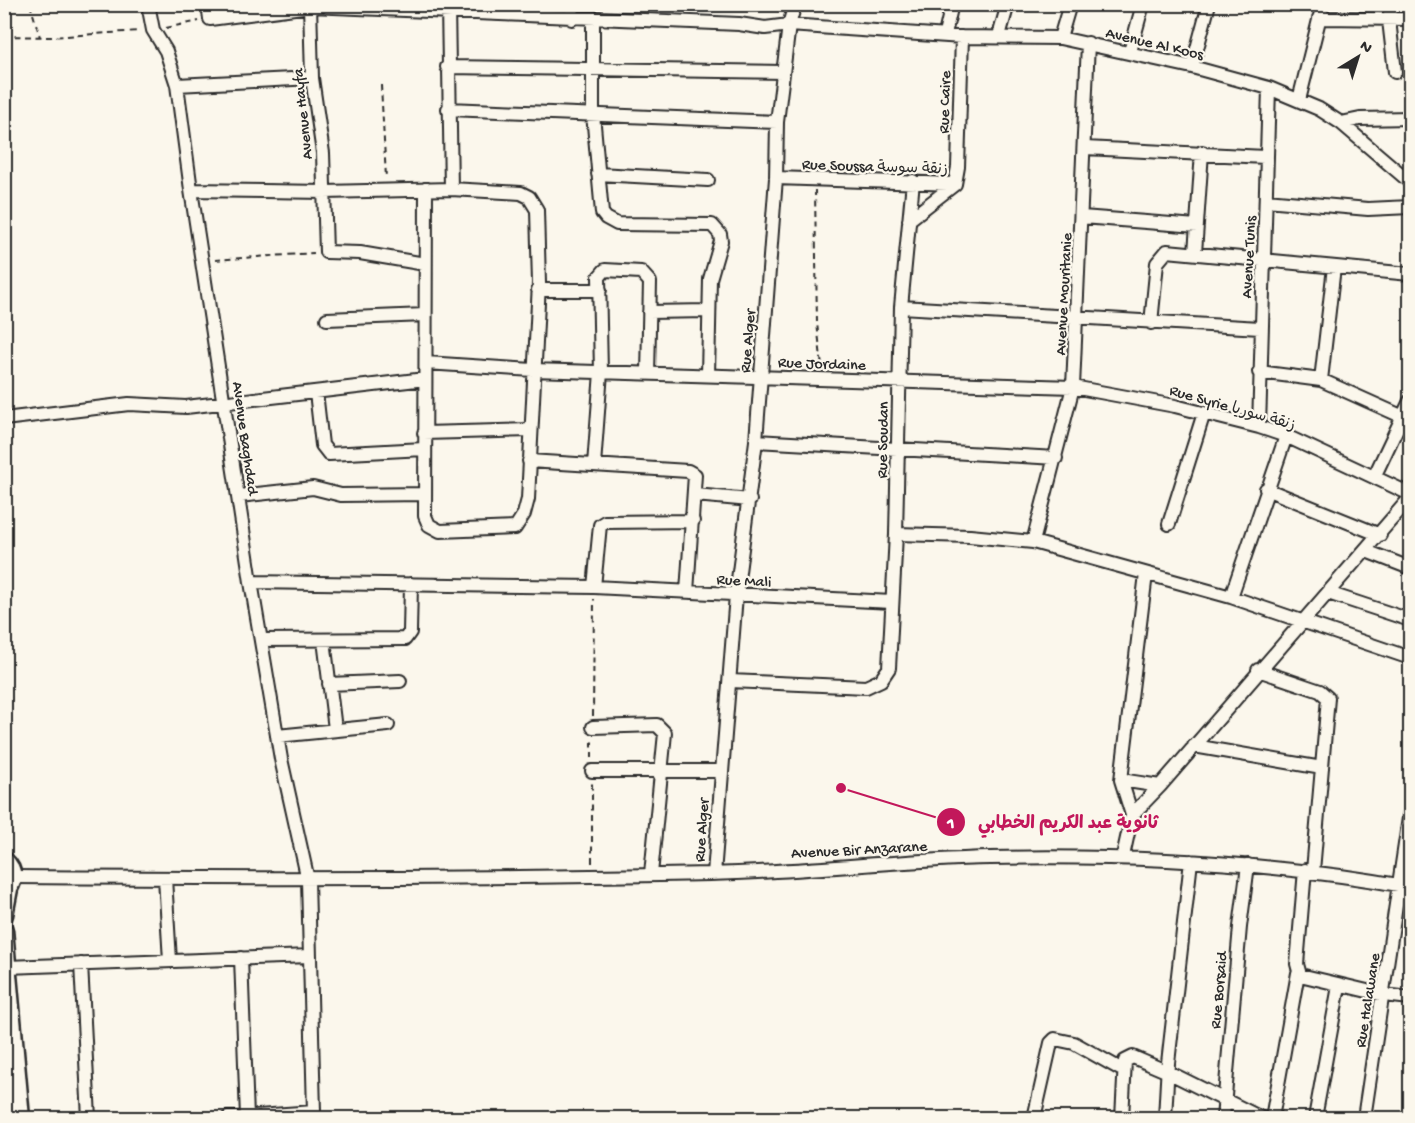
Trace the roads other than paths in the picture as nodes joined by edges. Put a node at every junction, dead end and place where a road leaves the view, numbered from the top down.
1 (148, 4) edge
2 (208, 4) edge
3 (573, 4) edge
4 (795, 4) edge
5 (952, 4) edge
6 (1008, 4) edge
7 (1070, 4) edge
8 (1143, 4) edge
9 (1209, 4) edge
10 (1323, 4) edge
11 (1392, 4) edge
12 (310, 5) edge
13 (448, 8) edge
14 (1319, 18) junction
15 (572, 19) junction
16 (1410, 19) edge
17 (593, 20) junction
18 (1389, 20) junction
19 (789, 25) junction
20 (945, 34) junction
21 (999, 36) junction
22 (962, 37) junction
23 (1060, 38) junction
24 (1088, 43) junction
25 (1130, 52) junction
26 (447, 67) junction
27 (1192, 67) junction
28 (594, 69) junction
29 (782, 72) junction
30 (1395, 72) dead end
31 (312, 78) junction
32 (177, 85) junction
33 (1269, 88) junction
34 (1299, 100) junction
35 (448, 109) junction
36 (593, 114) junction
37 (1410, 118) edge
38 (777, 122) junction
39 (1341, 123) junction
40 (1085, 148) junction
41 (1202, 152) junction
42 (1265, 157) junction
43 (958, 167) joint
44 (598, 174) junction
45 (776, 178) junction
46 (708, 180) dead end
47 (914, 181) junction
48 (1410, 182) edge
49 (955, 184) junction
50 (426, 189) junction
51 (451, 189) junction
52 (190, 190) junction
53 (325, 192) junction
54 (1266, 200) junction
55 (1410, 207) edge
56 (1082, 218) junction
57 (909, 220) junction
58 (1197, 226) junction
59 (1195, 253) junction
60 (1264, 261) junction
61 (425, 264) junction
62 (1334, 267) junction
63 (1410, 274) edge
64 (538, 290) junction
65 (600, 290) junction
66 (901, 307) junction
67 (708, 311) junction
68 (649, 312) junction
69 (425, 315) junction
70 (327, 319) dead end
71 (1077, 319) junction
72 (1152, 323) junction
73 (1260, 328) junction
74 (426, 363) junction
75 (533, 369) junction
76 (601, 372) junction
77 (1259, 372) junction
78 (648, 374) junction
79 (708, 375) junction
80 (760, 377) junction
81 (425, 379) junction
82 (1321, 380) junction
83 (898, 381) junction
84 (1073, 387) junction
85 (316, 392) junction
86 (225, 401) junction
87 (1410, 401) edge
88 (1204, 413) junction
89 (4, 418) edge
90 (1407, 418) edge
91 (1259, 427) junction
92 (531, 430) junction
93 (424, 434) junction
94 (1286, 436) junction
95 (756, 441) junction
96 (898, 448) junction
97 (424, 449) junction
98 (1056, 458) junction
99 (530, 461) junction
100 (594, 465) junction
101 (1374, 477) junction
102 (1266, 489) junction
103 (425, 494) junction
104 (695, 495) junction
105 (239, 496) junction
106 (1410, 496) edge
107 (750, 500) junction
108 (693, 522) junction
109 (1169, 524) dead end
110 (896, 534) junction
111 (1380, 535) junction
112 (1034, 542) junction
113 (1366, 551) junction
114 (1410, 567) edge
115 (1146, 574) junction
116 (251, 582) junction
117 (411, 584) junction
118 (594, 587) junction
119 (687, 592) junction
120 (1328, 593) junction
121 (736, 595) junction
122 (1230, 597) junction
123 (892, 602) junction
124 (1410, 620) edge
125 (1301, 622) junction
126 (261, 640) junction
127 (324, 640) junction
128 (1410, 658) edge
129 (1258, 670) junction
130 (400, 681) dead end
131 (730, 681) junction
132 (329, 684) junction
133 (388, 725) dead end
134 (592, 727) dead end
135 (335, 729) junction
136 (277, 736) junction
137 (1194, 746) junction
138 (1322, 768) junction
139 (592, 771) dead end
140 (663, 771) junction
141 (721, 771) junction
142 (1121, 780) junction
143 (1160, 786) junction
144 (1410, 811) edge
145 (1132, 815) junction
146 (1123, 856) junction
147 (1191, 861) junction
148 (1248, 865) junction
149 (1309, 871) junction
150 (7, 873) edge
151 (651, 874) junction
152 (714, 874) junction
153 (165, 878) junction
154 (308, 880) junction
155 (1405, 886) edge
156 (4, 915) edge
157 (4, 930) edge
158 (310, 956) junction
159 (241, 958) junction
160 (170, 961) junction
161 (81, 964) junction
162 (7, 967) junction
163 (1298, 973) junction
164 (1340, 986) junction
165 (1384, 995) junction
166 (1410, 998) edge
167 (1124, 1071) junction
168 (1168, 1071) junction
169 (4, 1076) edge
170 (1224, 1100) junction
171 (247, 1117) edge
172 (9, 1119) edge
173 (21, 1119) edge
174 (89, 1119) edge
175 (228, 1119) edge
176 (1034, 1119) edge
177 (1122, 1119) edge
178 (1165, 1119) edge
179 (1223, 1119) edge
180 (1261, 1119) edge
181 (1272, 1119) edge
182 (1315, 1119) edge
183 (1364, 1119) edge

1 - 32 street, Avenue Baghdad
2 - 12 street, Avenue Al Koos
3 - 15 street
4 - 19 street, Rue Alger
5 - 20 street
6 - 21 street
7 - 23 street
8 - 25 street
9 - 27 street
10 - 14 street
11 - 18 street
12 - 13 street, Avenue Al Koos
12 - 31 street, Avenue Hayfa
13 - 15 street, Avenue Al Koos
13 - 26 street
14 - 18 street
14 - 34 street
15 - 17 street, Avenue Al Koos
16 - 18 street
17 - 19 street, Avenue Al Koos
17 - 28 street
18 - 30 street
19 - 20 street, Avenue Al Koos
19 - 29 street, Rue Alger
20 - 22 street, Avenue Al Koos
21 - 22 street, Avenue Al Koos
21 - 23 street, Avenue Al Koos
22 - 43 street, Rue Caire
23 - 24 street, Avenue Al Koos
24 - 25 street, Avenue Al Koos
24 - 40 street, Avenue Mouritanie
25 - 27 street, Avenue Al Koos
26 - 28 street
26 - 35 street
27 - 33 street, Avenue Al Koos
28 - 29 street
28 - 36 street
29 - 38 street, Rue Alger
31 - 32 street
31 - 53 street, Avenue Hayfa
32 - 52 street, Avenue Baghdad
33 - 34 street, Avenue Al Koos
33 - 42 street, Avenue Tunis
34 - 39 street, Avenue Al Koos
35 - 36 street
35 - 51 street
36 - 38 street
36 - 44 street
37 - 39 street
38 - 45 street, Rue Alger
39 - 48 street, Avenue Al Koos
40 - 41 street
40 - 56 street, Avenue Mouritanie
41 - 42 street
41 - 58 street
42 - 54 street, Avenue Tunis
43 - 49 street, Rue Soussa زنقة سوسة
44 - 46 street
44 - 67 street
45 - 47 street, Rue Soussa زنقة سوسة
45 - 80 street, Rue Alger
47 - 49 street, Rue Soussa زنقة سوسة
47 - 57 street, Rue Soudan
49 - 57 street
50 - 51 street
50 - 53 street
50 - 61 street
51 - 64 street
52 - 53 street
52 - 86 street, Avenue Baghdad
53 - 61 street, Avenue Hayfa
54 - 55 street
54 - 60 street, Avenue Tunis
56 - 58 street
56 - 71 street, Avenue Mouritanie
57 - 66 street, Rue Soudan
58 - 59 street
59 - 60 street
59 - 72 street
60 - 62 street
60 - 73 street, Avenue Tunis
61 - 69 street
62 - 63 street
62 - 82 street
64 - 65 street
64 - 75 street
65 - 68 street
65 - 76 street
66 - 71 street
66 - 83 street, Rue Soudan
67 - 68 street
67 - 79 street
68 - 78 street
69 - 70 street
69 - 74 street
71 - 72 street
71 - 84 street, Avenue Mouritanie
72 - 73 street
73 - 77 street, Avenue Tunis
74 - 75 street, Rue Jordaine
74 - 81 street
75 - 76 street, Rue Jordaine
75 - 92 street
76 - 78 street, Rue Jordaine
76 - 100 street
77 - 82 street
77 - 91 street, Avenue Tunis
78 - 79 street, Rue Jordaine
79 - 80 street, Rue Jordaine
80 - 83 street, Rue Jordaine
80 - 95 street, Rue Alger
81 - 85 street
81 - 93 street
82 - 90 street
83 - 84 street, Rue Jordaine
83 - 96 street, Rue Soudan
84 - 88 street, Rue Syrie زنقة سوريا
84 - 98 street, Avenue Mouritanie
85 - 86 street
85 - 97 street
86 - 89 street
86 - 105 street, Avenue Baghdad
87 - 90 street
88 - 91 street, Rue Syrie زنقة سوريا
88 - 109 street
90 - 101 street
91 - 94 street, Rue Syrie زنقة سوريا
92 - 93 street
92 - 99 street
93 - 97 street
94 - 101 street, Rue Syrie زنقة سوريا
94 - 102 street
95 - 96 street
95 - 107 street, Rue Alger
96 - 98 street
96 - 110 street, Rue Soudan
97 - 103 street
98 - 112 street, Avenue Mouritanie
99 - 100 street
99 - 103 street
100 - 104 street
101 - 106 street, Rue Syrie زنقة سوريا
102 - 111 street
102 - 122 street
103 - 105 street
104 - 107 street
104 - 108 street
105 - 116 street, Avenue Baghdad
106 - 111 street
107 - 121 street, Rue Alger
108 - 118 street
108 - 119 street
110 - 112 street
110 - 123 street, Rue Soudan
111 - 113 street
112 - 115 street
113 - 114 street
113 - 120 street
115 - 122 street
115 - 142 street
116 - 117 street, Rue Mali
116 - 126 street, Avenue Baghdad
117 - 118 street, Rue Mali
117 - 127 street
118 - 119 street, Rue Mali
119 - 121 street, Rue Mali
120 - 124 street
120 - 125 street
121 - 123 street, Rue Mali
121 - 131 street, Rue Alger
122 - 125 street
123 - 131 street, Rue Soudan
125 - 128 street
125 - 129 street
126 - 127 street
126 - 136 street, Avenue Baghdad
127 - 132 street
129 - 137 street
129 - 138 street
130 - 132 street
131 - 141 street, Rue Alger
132 - 135 street
133 - 135 street
134 - 140 street
135 - 136 street
136 - 154 street, Avenue Baghdad
137 - 138 street
137 - 143 street
138 - 149 street
139 - 140 street
140 - 141 street
140 - 151 street
141 - 152 street, Rue Alger
142 - 143 street
142 - 145 street
143 - 145 street
144 - 155 street, Rue Halawane
145 - 146 street
146 - 147 street, Avenue Bir Anzarane
146 - 152 street, Avenue Bir Anzarane
147 - 148 street, Avenue Bir Anzarane
147 - 168 street
148 - 149 street, Avenue Bir Anzarane
148 - 170 street, Rue Borsaid
149 - 155 street, Avenue Bir Anzarane
149 - 163 street
150 - 153 street, Avenue Bir Anzarane
150 - 156 main road
151 - 152 street, Avenue Bir Anzarane
151 - 154 street, Avenue Bir Anzarane
153 - 154 street, Avenue Bir Anzarane
153 - 160 street
154 - 158 street, Avenue Baghdad
155 - 165 street, Rue Halawane
157 - 162 main road
158 - 159 street
158 - 171 street, Avenue Baghdad
159 - 160 street
159 - 171 street
160 - 161 street
161 - 162 street
161 - 174 street
162 - 173 main road
163 - 164 street
163 - 181 street
164 - 165 street
164 - 182 street
165 - 166 street
165 - 183 street, Rue Halawane
167 - 168 street
167 - 176 street
167 - 177 street
168 - 170 street
168 - 178 street
169 - 172 main road
170 - 179 street, Rue Borsaid
170 - 180 street
171 - 175 street

